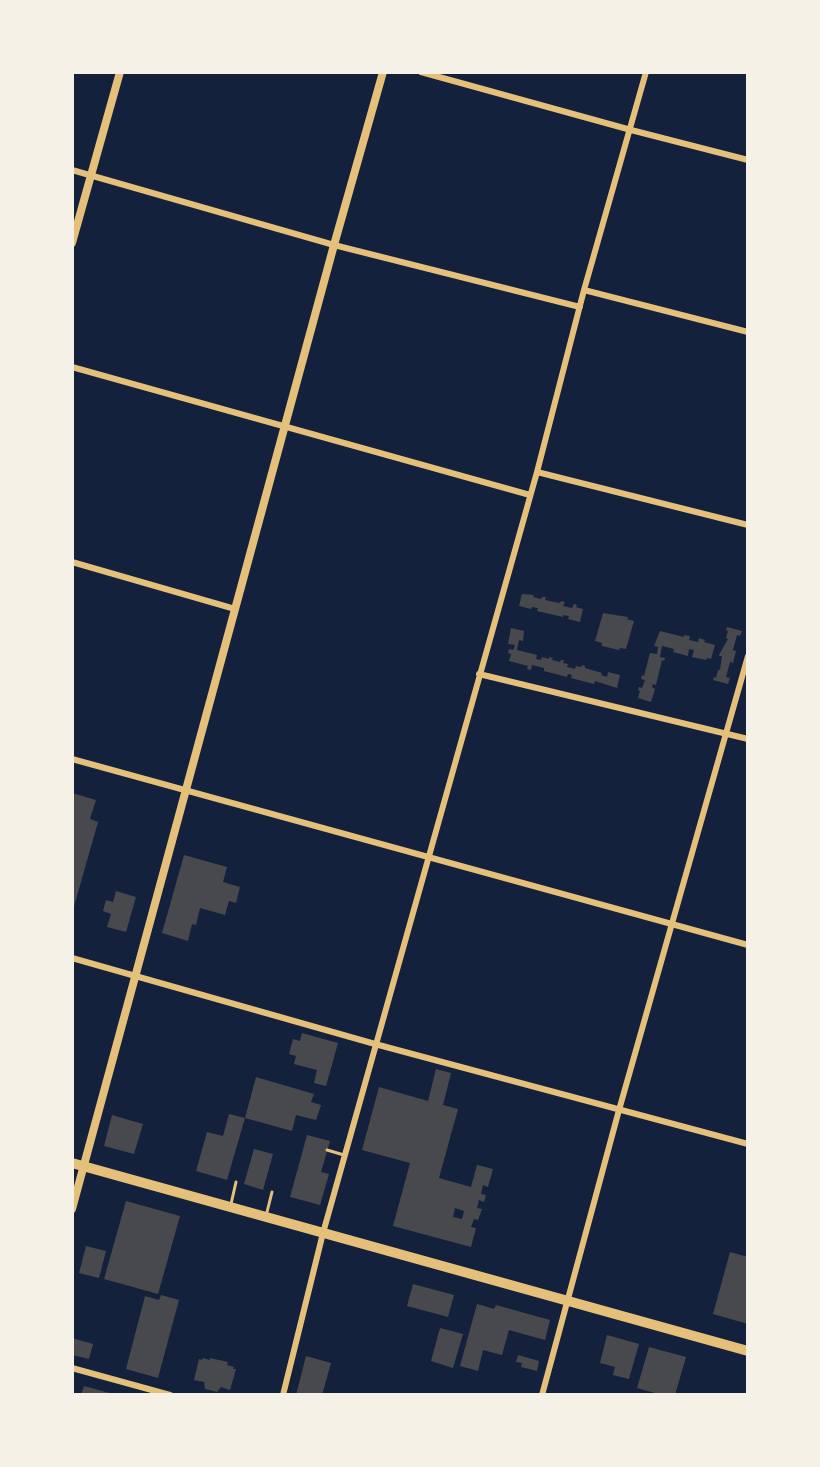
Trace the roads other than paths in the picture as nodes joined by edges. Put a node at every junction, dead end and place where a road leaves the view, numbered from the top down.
1 (120, 72) edge
2 (383, 72) edge
3 (421, 72) edge
4 (646, 72) edge
5 (631, 130) junction
6 (748, 160) edge
7 (72, 170) edge
8 (91, 175) junction
9 (72, 243) edge
10 (334, 245) junction
11 (584, 290) junction
12 (580, 307) junction
13 (748, 332) edge
14 (72, 367) edge
15 (285, 427) junction
16 (537, 472) junction
17 (530, 495) junction
18 (748, 525) edge
19 (72, 562) edge
20 (235, 609) junction
21 (748, 656) edge
22 (479, 674) junction
23 (727, 734) junction
24 (748, 739) edge
25 (72, 759) edge
26 (186, 789) junction
27 (429, 857) junction
28 (673, 925) junction
29 (748, 945) edge
30 (72, 957) edge
31 (135, 975) junction
32 (375, 1044) junction
33 (619, 1110) junction
34 (748, 1144) edge
35 (327, 1150) dead end
36 (344, 1155) junction
37 (72, 1163) edge
38 (84, 1166) junction
39 (236, 1182) dead end
40 (272, 1192) dead end
41 (230, 1207) junction
42 (72, 1209) edge
43 (266, 1217) junction
44 (323, 1233) junction
45 (566, 1301) junction
46 (748, 1351) edge
47 (72, 1368) edge
48 (170, 1395) edge
49 (283, 1395) edge
50 (542, 1395) edge

1 - 8 street
2 - 10 street
3 - 5 street
4 - 5 street
5 - 6 street
5 - 11 street
7 - 8 street
8 - 9 street
8 - 10 street
10 - 12 street
10 - 15 street
11 - 12 street
11 - 13 street
12 - 16 street
14 - 15 street
15 - 17 street
15 - 20 street
16 - 17 street
16 - 18 street
17 - 22 street
19 - 20 street
20 - 26 street
21 - 23 street
22 - 23 street
22 - 27 street
23 - 24 street
23 - 28 street
25 - 26 street
26 - 27 street
26 - 31 street
27 - 28 street
27 - 32 street
28 - 29 street
28 - 33 street
30 - 31 street
31 - 32 street
31 - 38 street
32 - 33 street
32 - 36 street
33 - 34 street
33 - 45 street
35 - 36 lane
36 - 44 street
37 - 38 main road
38 - 41 main road
38 - 42 street
39 - 41 lane
40 - 43 lane
41 - 43 main road
43 - 44 main road
44 - 45 main road
44 - 49 street
45 - 46 main road
45 - 50 street
47 - 48 street

